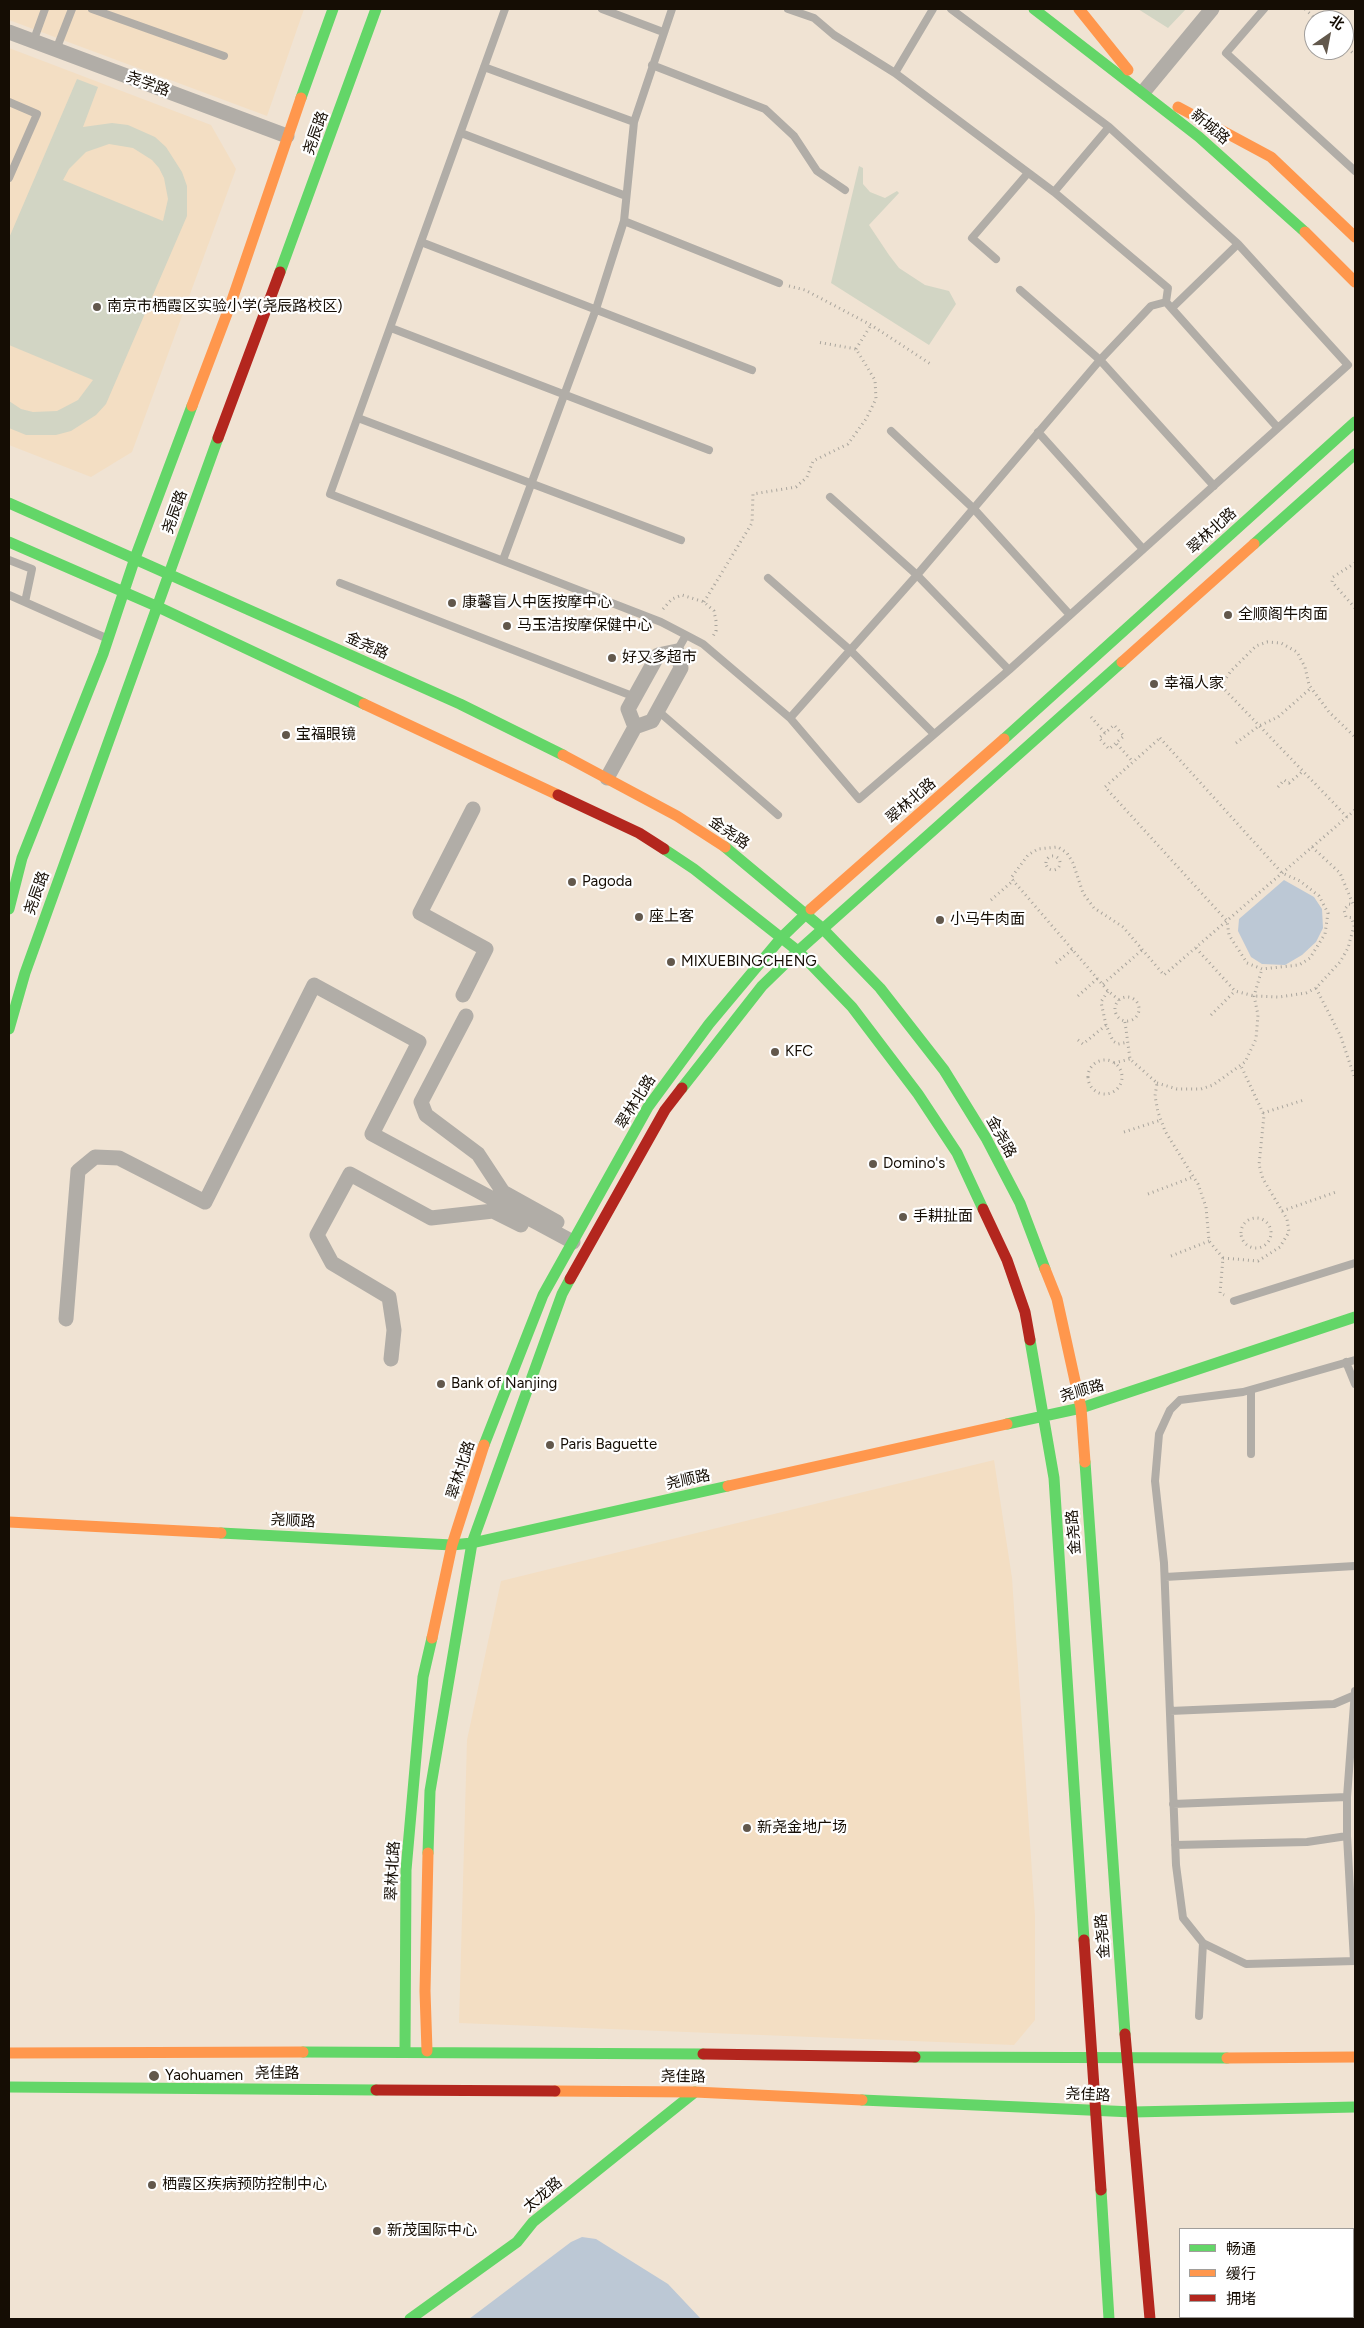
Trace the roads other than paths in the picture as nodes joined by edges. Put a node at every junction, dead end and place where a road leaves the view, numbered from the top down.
1 (45, 9) edge
2 (72, 9) edge
3 (92, 9) edge
4 (333, 9) edge
5 (376, 9) edge
6 (505, 9) edge
7 (602, 9) edge
8 (672, 9) edge
9 (788, 9) edge
10 (817, 9) edge
11 (933, 9) edge
12 (951, 9) edge
13 (1034, 9) edge
14 (1079, 9) edge
15 (1212, 9) edge
16 (1264, 9) edge
17 (814, 18) junction
18 (9, 32) edge
19 (663, 32) junction
20 (33, 42) junction
21 (56, 50) junction
22 (224, 56) dead end
23 (652, 65) junction
24 (484, 67) junction
25 (895, 73) junction
26 (1144, 90) junction
27 (9, 102) edge
28 (634, 122) junction
29 (1109, 126) junction
30 (461, 133) junction
31 (287, 136) junction
32 (1355, 171) edge
33 (1028, 173) junction
34 (9, 178) edge
35 (845, 190) dead end
36 (1054, 192) junction
37 (626, 196) junction
38 (624, 221) junction
39 (1355, 237) edge
40 (421, 242) junction
41 (1238, 244) junction
42 (996, 259) dead end
43 (1355, 282) edge
44 (779, 283) road end
45 (1020, 290) dead end
46 (1166, 302) junction
47 (1172, 308) junction
48 (596, 310) junction
49 (391, 328) junction
50 (1100, 360) junction
51 (752, 370) dead end
52 (564, 396) junction
53 (358, 418) junction
54 (1355, 422) edge
55 (1278, 428) junction
56 (891, 431) dead end
57 (1038, 432) junction
58 (709, 450) dead end
59 (1355, 454) edge
60 (532, 484) junction
61 (1214, 486) junction
62 (830, 496) dead end
63 (9, 503) edge
64 (974, 508) junction
65 (681, 540) dead end
66 (9, 542) edge
67 (1143, 549) junction
68 (135, 558) junction
69 (9, 560) edge
70 (503, 560) junction
71 (169, 573) junction
72 (917, 575) junction
73 (768, 578) dead end
74 (340, 583) dead end
75 (124, 593) junction
76 (9, 595) edge
77 (25, 602) junction
78 (156, 606) junction
79 (1070, 615) junction
80 (686, 635) junction
81 (108, 639) junction
82 (850, 650) junction
83 (677, 651) junction
84 (1009, 670) junction
85 (634, 697) junction
86 (657, 710) junction
87 (790, 718) junction
88 (635, 727) junction
89 (934, 734) junction
90 (607, 778) junction
91 (473, 809) dead end
92 (778, 816) dead end
93 (9, 909) edge
94 (805, 914) junction
95 (822, 928) junction
96 (781, 938) junction
97 (798, 950) junction
98 (463, 996) dead end
99 (466, 1016) dead end
100 (9, 1029) edge
101 (573, 1242) junction
102 (1355, 1264) edge
103 (1234, 1301) road end
104 (1355, 1316) edge
105 (66, 1319) dead end
106 (391, 1359) dead end
107 (1355, 1360) edge
108 (1346, 1362) junction
109 (1355, 1384) edge
110 (1251, 1390) junction
111 (1081, 1408) junction
112 (1045, 1416) junction
113 (1251, 1454) dead end
114 (9, 1522) edge
115 (472, 1543) junction
116 (452, 1545) junction
117 (1355, 1566) edge
118 (1165, 1577) junction
119 (1355, 1693) edge
120 (1170, 1712) junction
121 (1352, 1780) edge
122 (1347, 1797) junction
123 (1173, 1804) junction
124 (1347, 1836) junction
125 (1175, 1845) junction
126 (1203, 1943) junction
127 (1355, 1961) edge
128 (1200, 2016) dead end
129 (405, 2051) junction
130 (427, 2051) junction
131 (9, 2053) edge
132 (1355, 2057) edge
133 (1090, 2059) junction
134 (1127, 2059) junction
135 (9, 2087) edge
136 (695, 2092) junction
137 (1355, 2107) edge
138 (1094, 2110) junction
139 (1133, 2112) junction
140 (410, 2319) edge
141 (1109, 2319) edge
142 (1150, 2319) edge

1 - 20 lane
2 - 21 lane
3 - 22 lane
4 - 31 main road, 尧辰路
5 - 71 main road, 尧辰路
6 - 24 lane
7 - 19 lane
8 - 19 lane
9 - 17 lane
10 - 17 lane
11 - 25 lane
12 - 29 lane
13 - 43 main road, 新城路
14 - 26 main road, 新城路
15 - 26 street
16 - 32 lane
17 - 25 lane
18 - 20 street, 尧学路
19 - 23 lane
20 - 21 street, 尧学路
21 - 31 street, 尧学路
23 - 28 lane
23 - 35 lane
24 - 28 lane
24 - 30 lane
25 - 33 lane
26 - 39 main road, 新城路
27 - 34 lane
28 - 37 lane
29 - 36 lane
29 - 41 lane
30 - 37 lane
30 - 40 lane
31 - 68 main road, 尧辰路
33 - 36 lane
33 - 42 lane
36 - 46 lane
37 - 38 lane
38 - 44 lane
38 - 48 lane
40 - 48 lane
40 - 49 lane
41 - 47 lane
41 - 55 lane
45 - 50 lane
46 - 47 lane
46 - 50 lane
47 - 55 lane
48 - 51 lane
48 - 52 lane
49 - 52 lane
49 - 53 lane
50 - 57 lane
50 - 61 lane
52 - 58 lane
52 - 60 lane
53 - 60 lane
53 - 70 lane
54 - 94 main road, 翠林北路
55 - 61 lane
56 - 64 lane
57 - 64 lane
57 - 67 lane
59 - 95 main road, 翠林北路
60 - 65 lane
60 - 70 lane
61 - 67 lane
62 - 72 lane
63 - 68 main road, 金尧路
64 - 72 lane
64 - 79 lane
66 - 75 main road, 金尧路
67 - 79 lane
68 - 71 main road, 金尧路
68 - 75 main road, 尧辰路
69 - 77 lane
70 - 80 lane
71 - 78 main road, 尧辰路
71 - 90 main road, 金尧路
72 - 82 lane
72 - 84 lane
73 - 82 lane
74 - 85 lane
75 - 78 main road, 金尧路
75 - 81 main road, 尧辰路
76 - 77 lane
77 - 81 lane
78 - 96 main road, 金尧路
78 - 100 main road, 尧辰路
79 - 84 lane
80 - 83 lane
80 - 87 lane
81 - 93 main road, 尧辰路
82 - 87 lane
82 - 89 lane
83 - 85 street
83 - 86 street
84 - 89 lane
85 - 88 street
86 - 88 street
86 - 92 lane
87 - 89 lane
88 - 90 street
90 - 94 main road, 金尧路
91 - 98 street
94 - 95 main road, 金尧路
94 - 96 main road, 翠林北路
95 - 97 main road, 翠林北路
95 - 111 main road, 金尧路
96 - 97 main road, 金尧路
96 - 101 main road, 翠林北路
97 - 112 main road, 金尧路
97 - 115 main road, 翠林北路
99 - 101 street
101 - 105 street
101 - 106 street
101 - 116 main road, 翠林北路
102 - 103 lane
104 - 111 main road, 尧顺路
107 - 108 lane
108 - 109 lane
108 - 110 lane
110 - 113 lane
110 - 118 lane
111 - 112 main road, 尧顺路
111 - 134 main road, 金尧路
112 - 115 main road, 尧顺路
112 - 133 main road, 金尧路
114 - 116 main road, 尧顺路
115 - 116 main road, 尧顺路
115 - 130 main road, 翠林北路
116 - 129 main road, 翠林北路
117 - 118 lane
118 - 120 lane
119 - 120 lane
119 - 121 lane
120 - 123 lane
121 - 122 lane
122 - 123 lane
122 - 124 lane
123 - 125 lane
124 - 125 lane
124 - 127 lane
125 - 126 lane
126 - 127 lane
126 - 128 lane
129 - 130 main road, 尧佳路
129 - 131 main road, 尧佳路
130 - 133 main road, 尧佳路
132 - 134 main road, 尧佳路
133 - 134 main road, 尧佳路
133 - 138 main road, 金尧路
134 - 139 main road, 金尧路
135 - 136 main road, 尧佳路
136 - 138 main road, 尧佳路
136 - 140 main road, 太龙路
137 - 139 main road, 尧佳路
138 - 139 main road, 尧佳路
138 - 141 main road, 金尧路
139 - 142 main road, 金尧路

